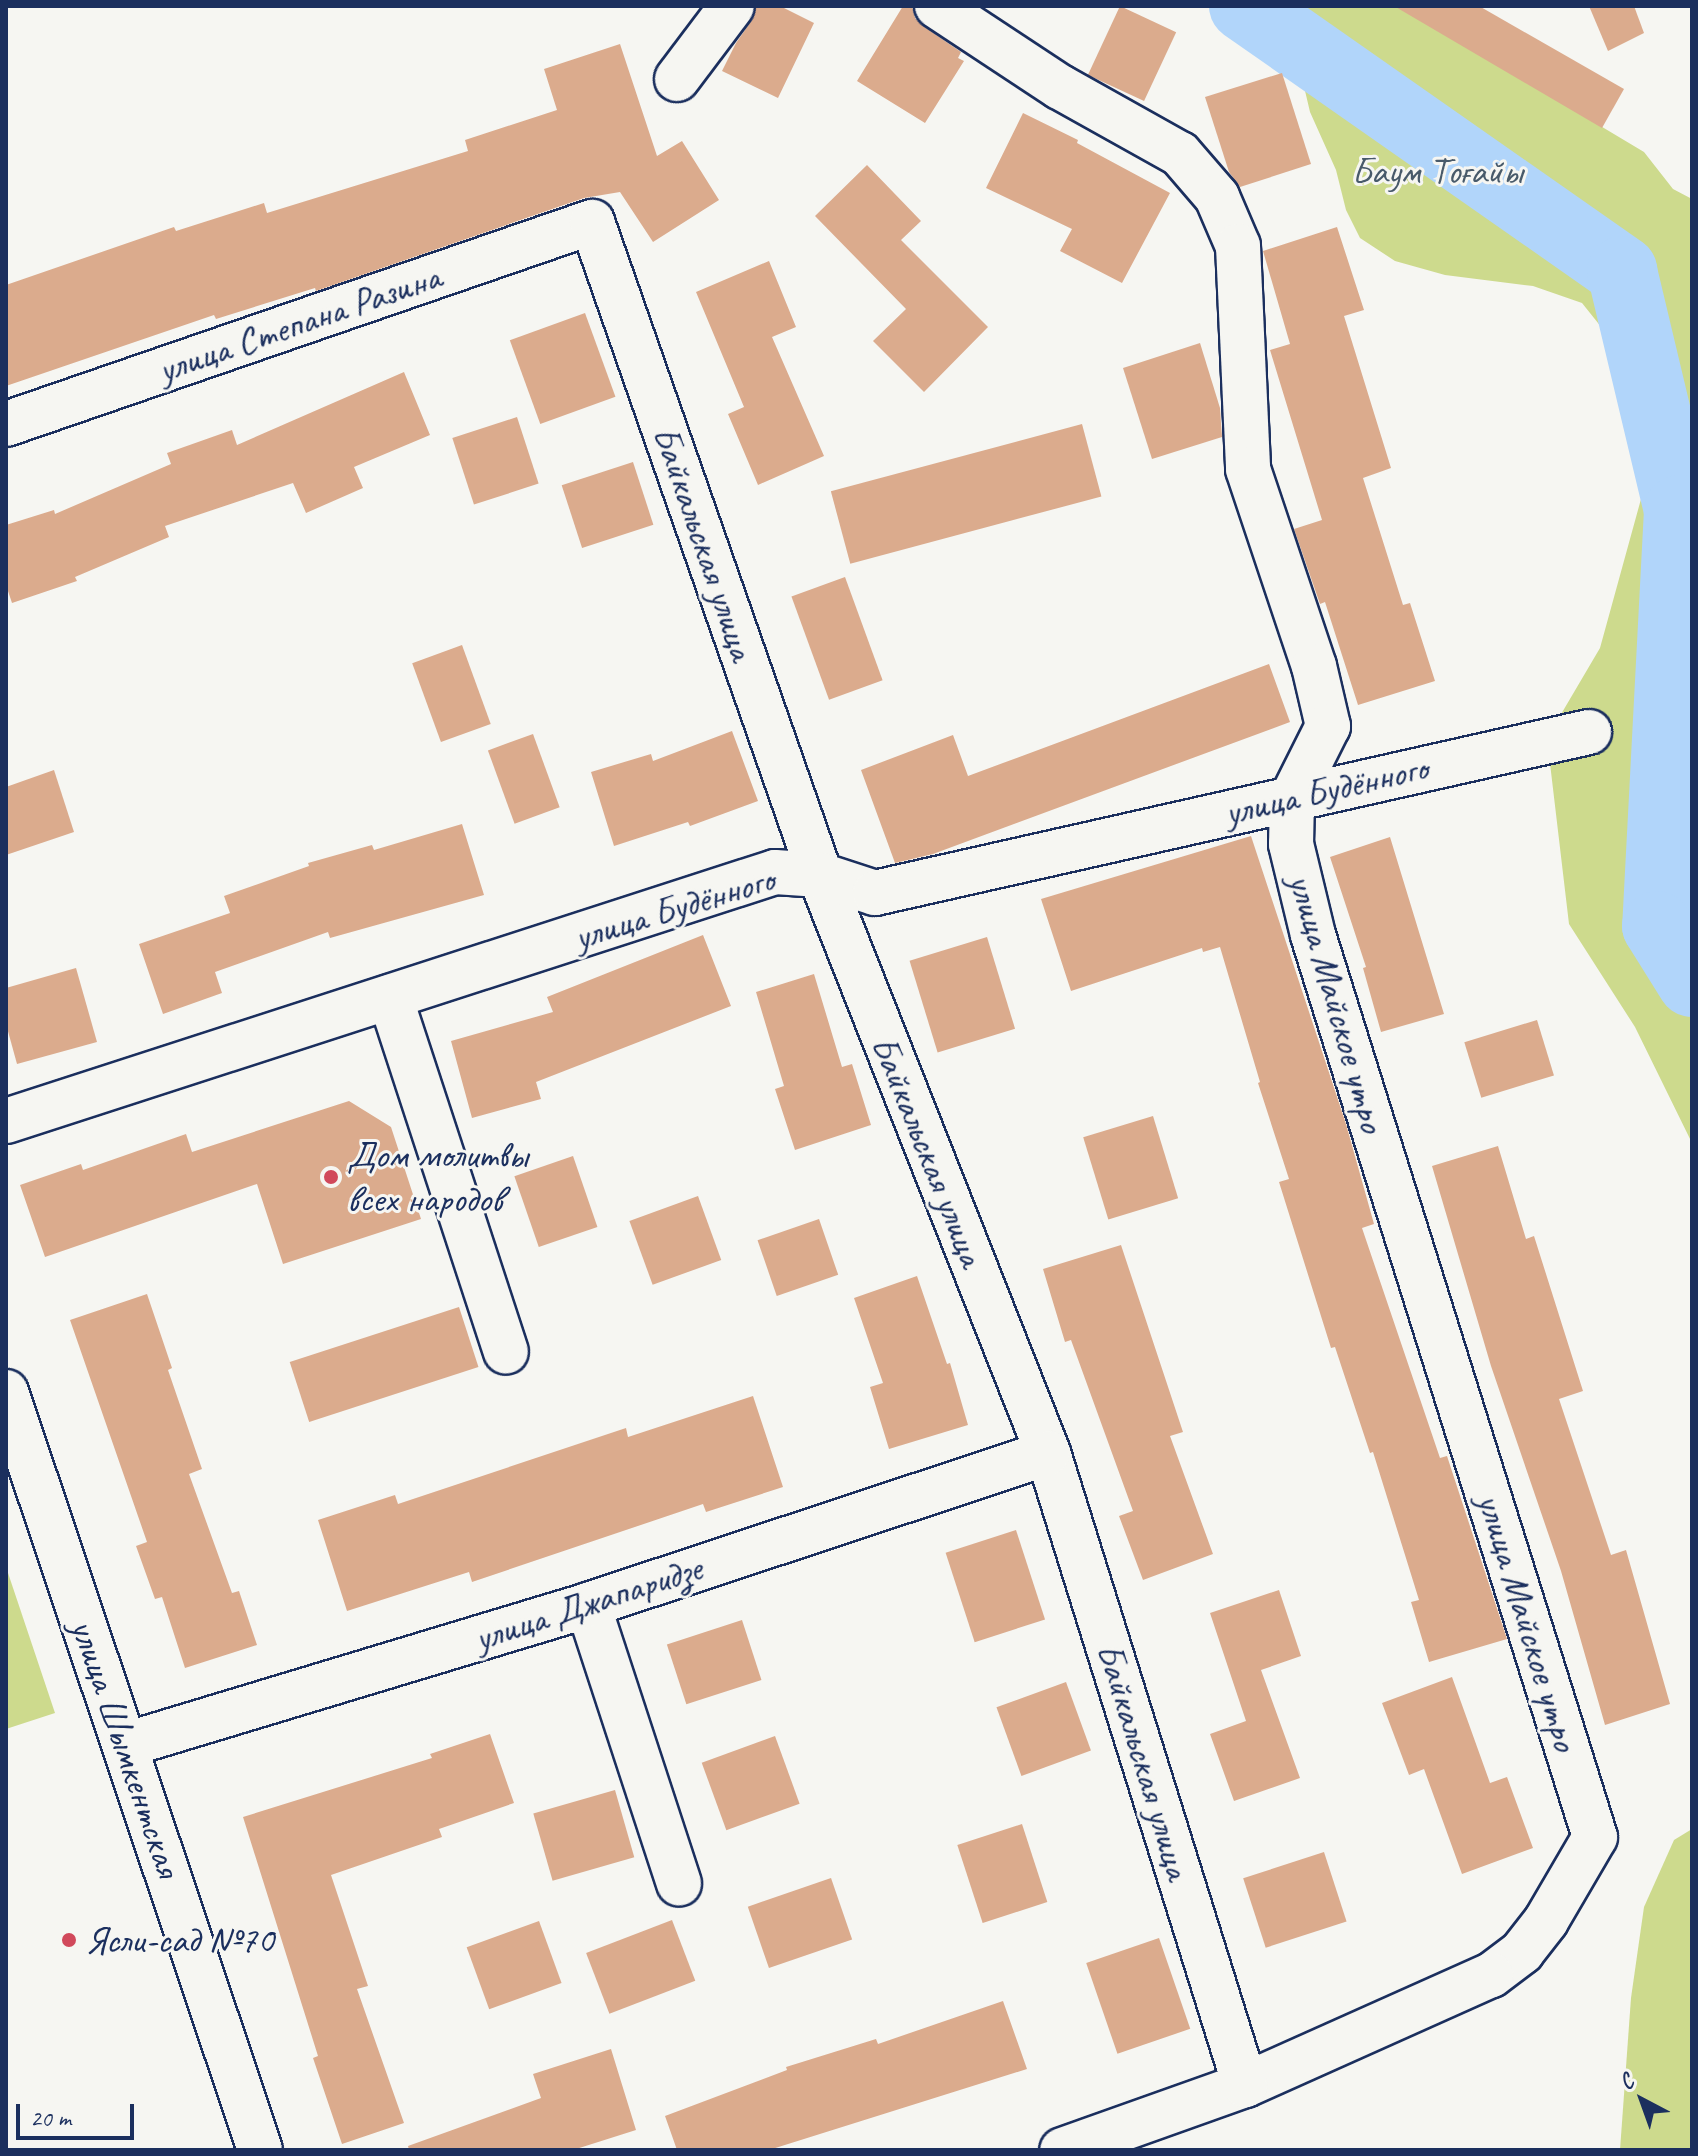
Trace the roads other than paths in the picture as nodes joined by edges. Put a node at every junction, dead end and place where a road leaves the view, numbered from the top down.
1 (732, 6) edge
2 (937, 6) edge
3 (677, 79) dead end
4 (592, 222) joint
5 (6, 424) edge
6 (1589, 732) dead end
7 (1292, 798) junction
8 (820, 875) junction
9 (390, 997) junction
10 (6, 1121) edge
11 (506, 1351) dead end
12 (6, 1392) edge
13 (1048, 1453) junction
14 (588, 1605) junction
15 (125, 1745) junction
16 (679, 1883) dead end
17 (1245, 2085) junction
18 (260, 2150) edge
19 (1062, 2150) edge

1 - 3 street
2 - 7 street, улица Майское утро
4 - 5 street, улица Степана Разина
4 - 8 street, Байкальская улица
6 - 7 street, улица Будённого
7 - 8 street, улица Будённого
7 - 17 street, улица Майское утро
8 - 9 street, улица Будённого
8 - 13 street, Байкальская улица
9 - 10 street, улица Будённого
9 - 11 street
12 - 15 street, улица Шымкентская
13 - 14 street, улица Джапаридзе
13 - 17 street, Байкальская улица
14 - 15 street, улица Джапаридзе
14 - 16 street
15 - 18 street, улица Шымкентская
17 - 19 street, улица Майское утро

